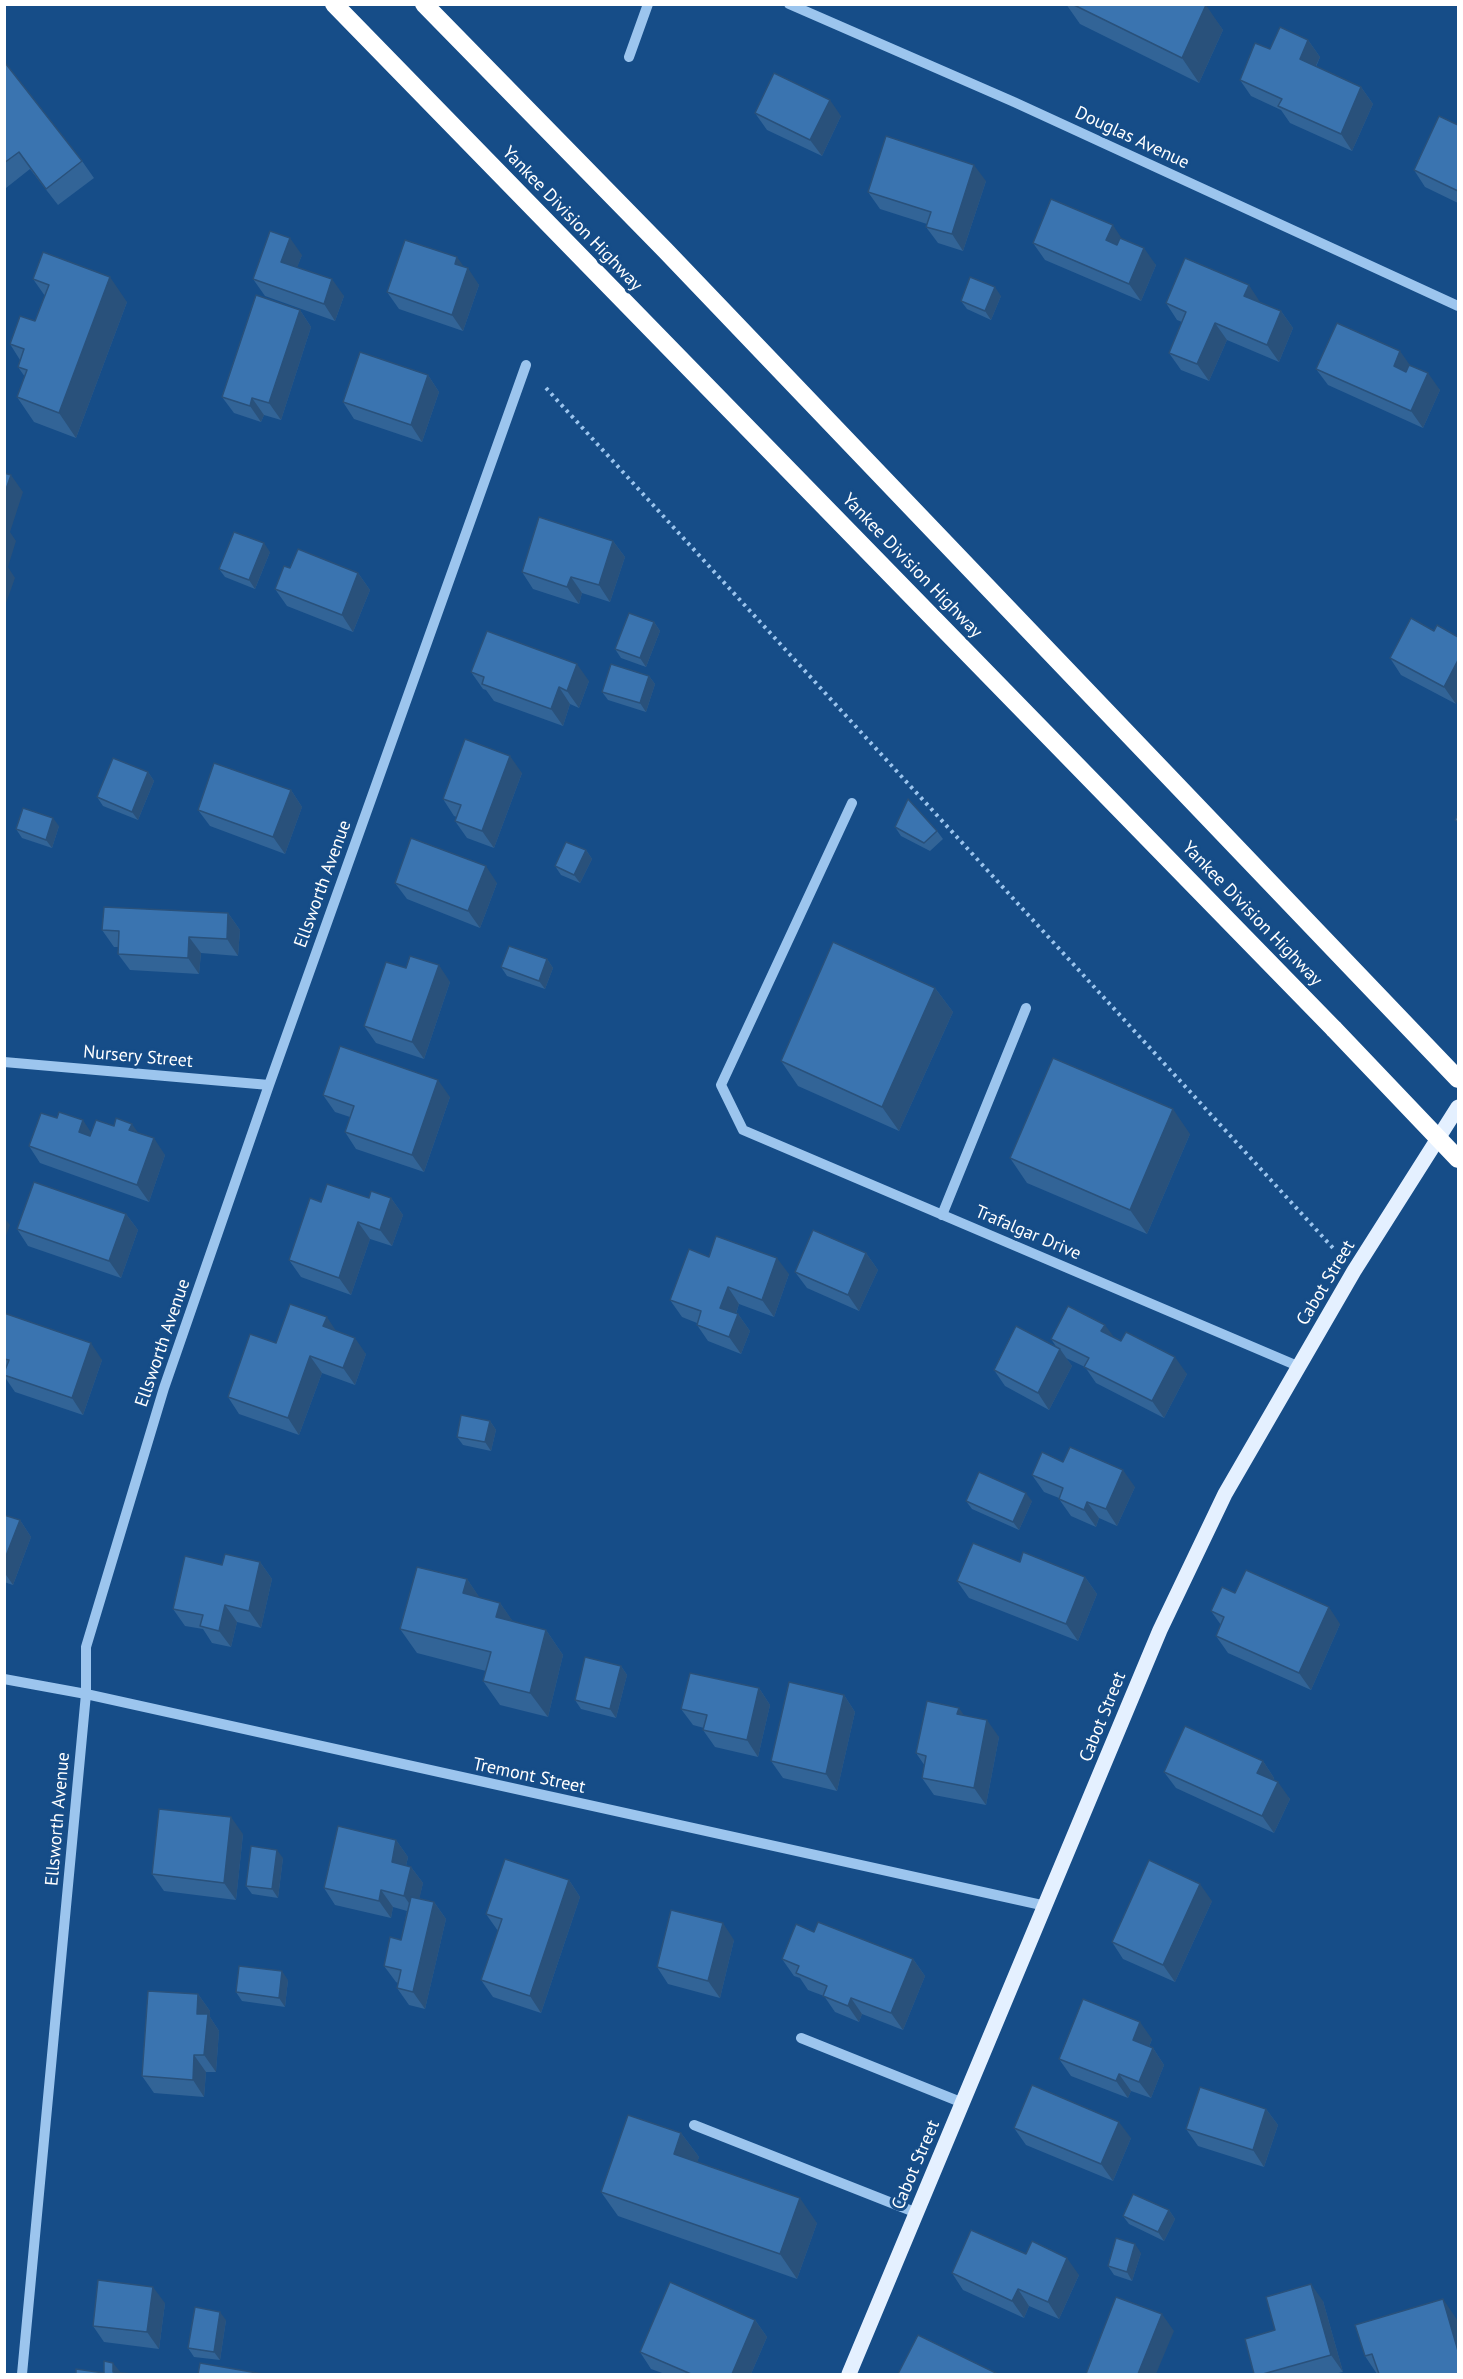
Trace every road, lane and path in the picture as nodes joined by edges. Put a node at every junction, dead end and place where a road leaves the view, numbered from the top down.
1 (334, 4) edge
2 (424, 4) edge
3 (648, 4) edge
4 (789, 4) edge
5 (629, 57) dead end
6 (1458, 306) edge
7 (526, 365) joint
8 (852, 803) dead end
9 (1026, 1008) dead end
10 (4, 1062) edge
11 (1458, 1079) edge
12 (269, 1085) junction
13 (1458, 1107) edge
14 (1458, 1159) edge
15 (942, 1215) junction
16 (1354, 1271) junction
17 (1299, 1367) junction
18 (4, 1679) edge
19 (86, 1694) junction
20 (1046, 1906) junction
21 (801, 2038) dead end
22 (963, 2103) junction
23 (694, 2125) dead end
24 (917, 2212) junction
25 (22, 2374) edge
26 (849, 2374) edge

1 - 14 highway, Yankee Division Highway, bridge
2 - 11 highway, Yankee Division Highway
3 - 5 street
4 - 6 street, Douglas Avenue
7 - 12 street, Ellsworth Avenue
7 - 16 path
8 - 15 street, Trafalgar Drive
9 - 15 street
10 - 12 street, Nursery Street
12 - 19 street, Ellsworth Avenue
13 - 16 main road, Cabot Street
15 - 17 street, Trafalgar Drive
16 - 17 main road, Cabot Street
17 - 20 main road, Cabot Street
18 - 19 street, Tremont Street
19 - 20 street, Tremont Street
19 - 25 street, Ellsworth Avenue
20 - 22 main road, Cabot Street
21 - 22 street
22 - 24 main road, Cabot Street
23 - 24 street
24 - 26 main road, Cabot Street

